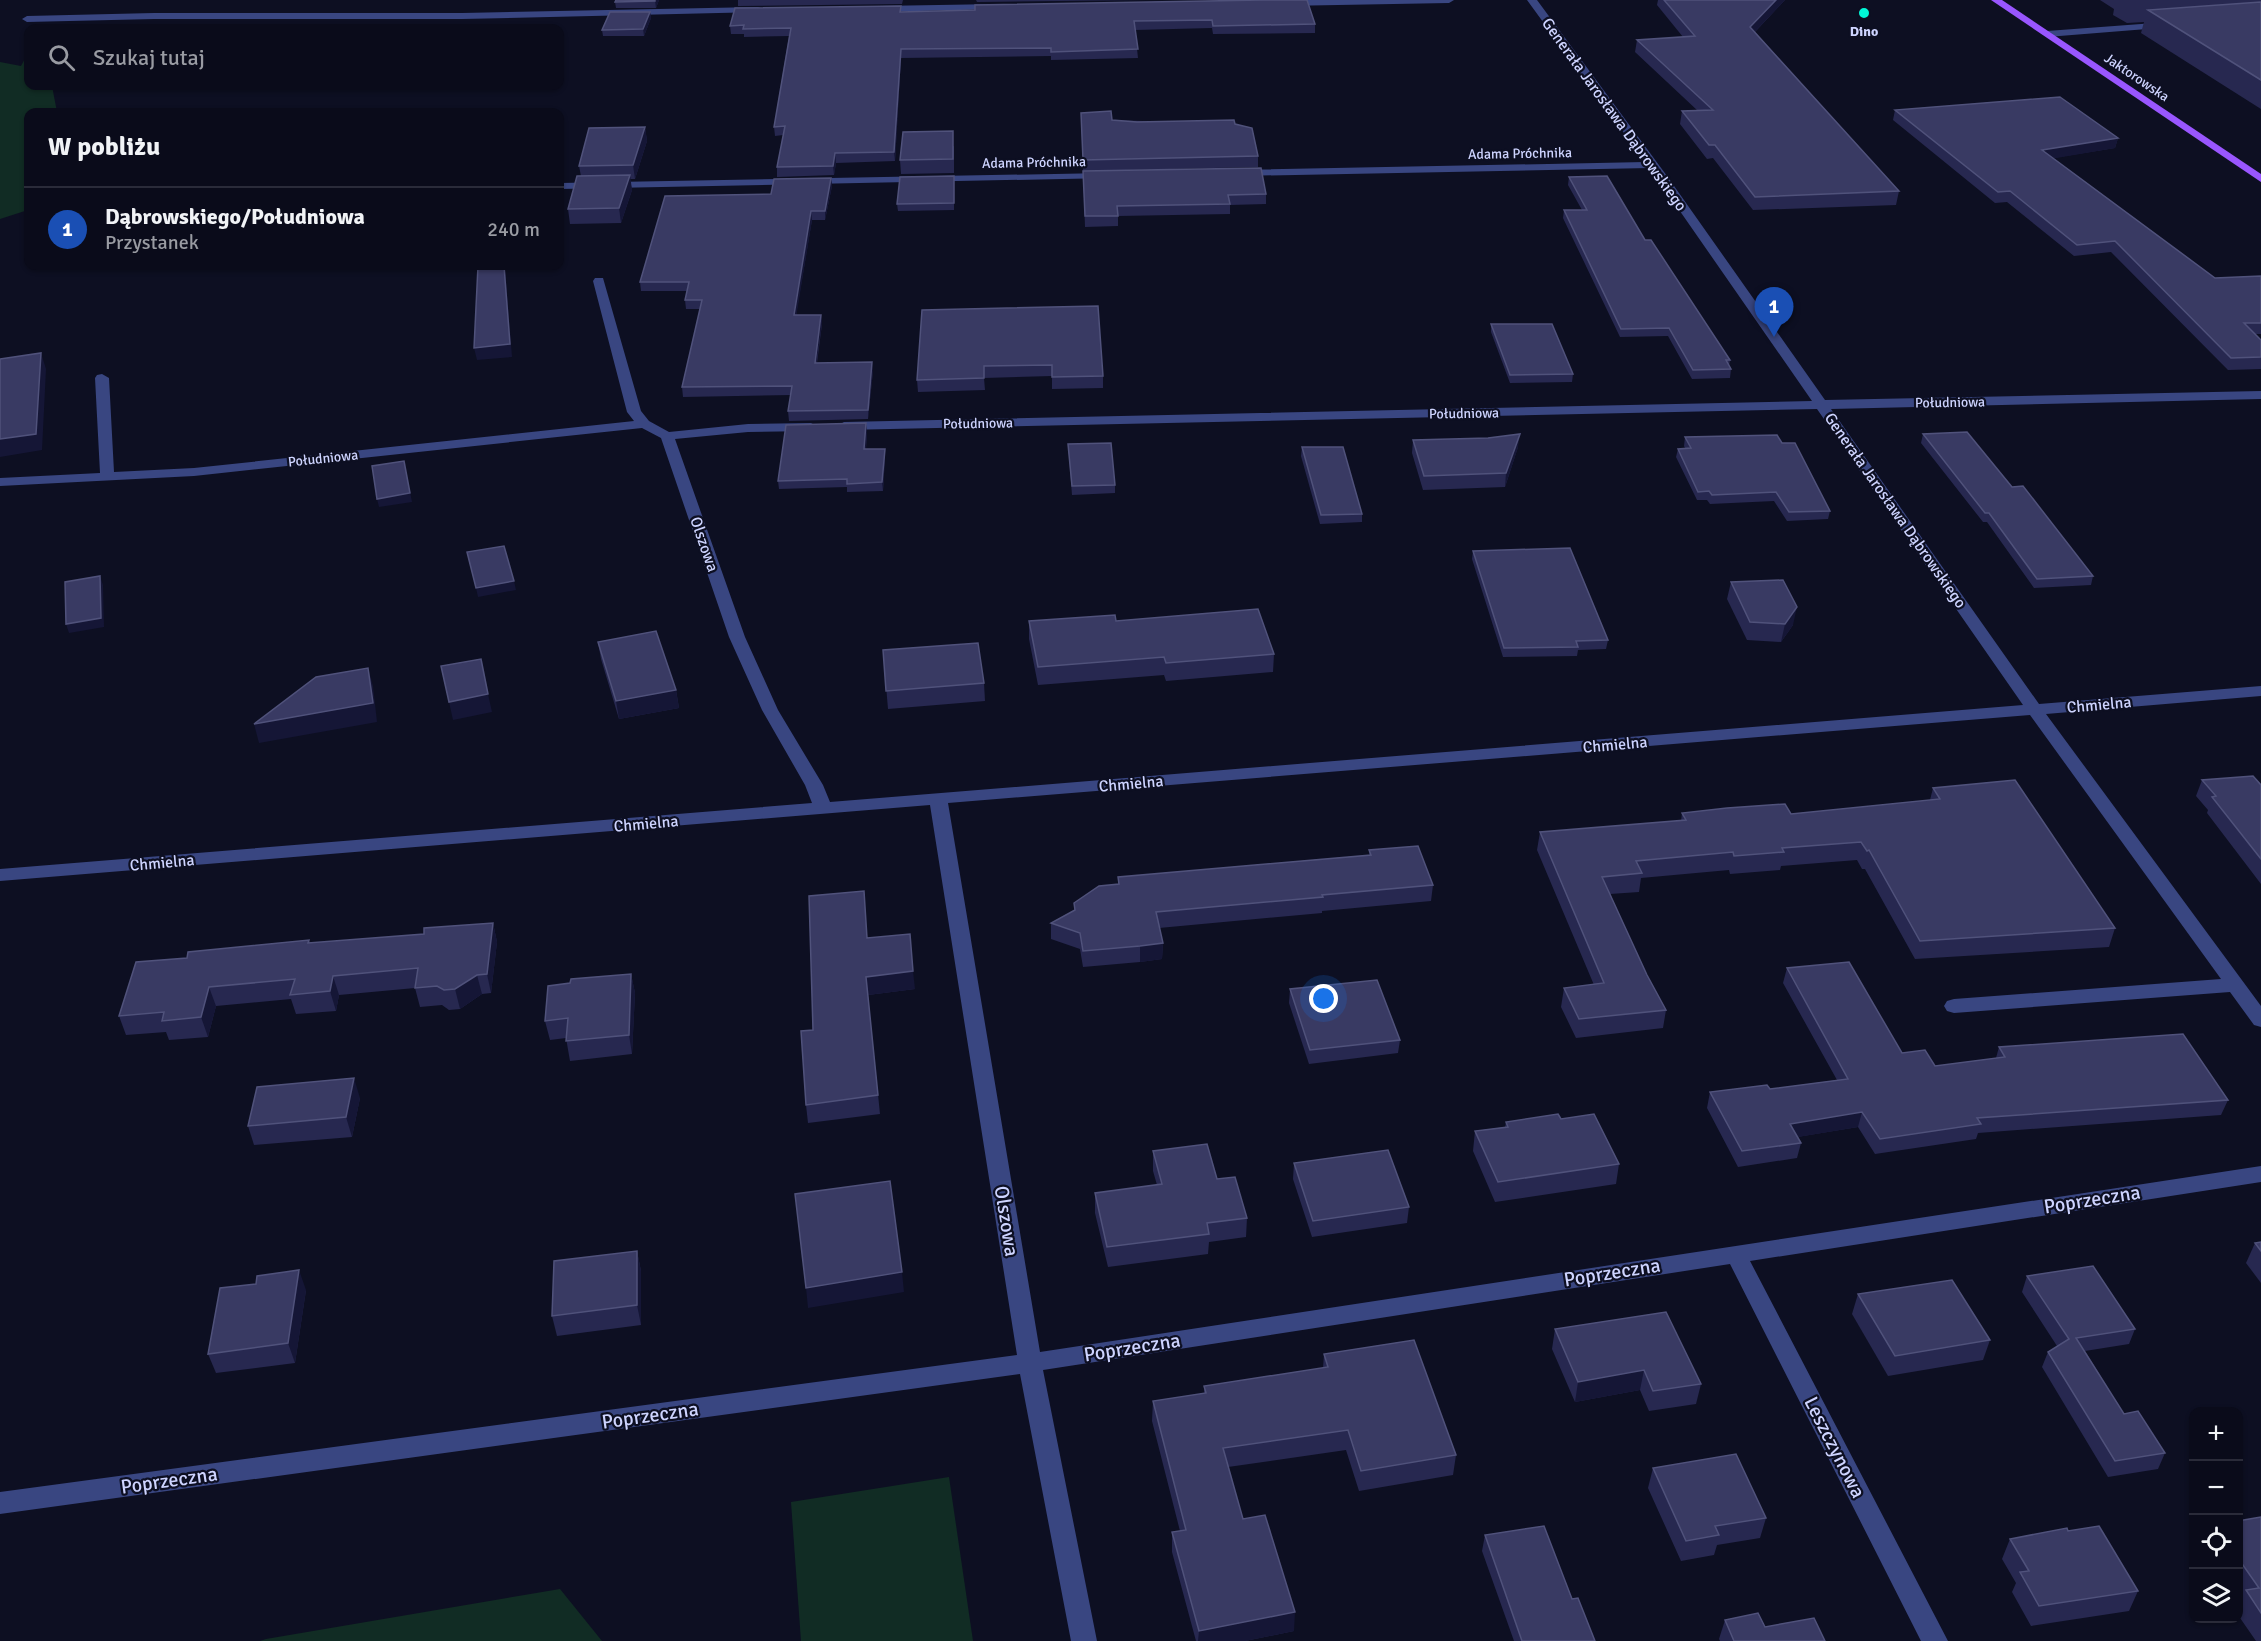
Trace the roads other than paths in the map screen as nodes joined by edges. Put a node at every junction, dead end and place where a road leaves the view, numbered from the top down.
1 (1449, 0) edge
2 (1532, 0) edge
3 (1996, 0) edge
4 (1270, 3) edge
5 (1006, 7) edge
6 (863, 9) edge
7 (767, 10) edge
8 (27, 19) dead end
9 (2183, 24) edge
10 (2047, 34) junction
11 (1653, 165) junction
12 (1224, 173) edge
13 (1116, 176) edge
14 (2261, 179) edge
15 (564, 186) edge
16 (599, 281) dead end
17 (102, 378) dead end
18 (2261, 395) edge
19 (1822, 404) junction
20 (644, 424) junction
21 (667, 436) junction
22 (107, 477) junction
23 (0, 482) edge
24 (2261, 691) edge
25 (2035, 710) junction
26 (938, 799) junction
27 (823, 808) junction
28 (0, 875) edge
29 (2236, 985) junction
30 (1954, 1006) dead end
31 (2261, 1020) edge
32 (2261, 1174) edge
33 (1735, 1253) junction
34 (1030, 1363) junction
35 (0, 1503) edge
36 (1084, 1641) edge
37 (1935, 1641) edge

1 - 4 street
2 - 11 street, Generała Jarosława Dąbrowskiego
3 - 10 main road, Jaktorowska
5 - 6 street
7 - 8 street
9 - 10 street
10 - 14 main road, Jaktorowska
11 - 12 street, Adama Próchnika
11 - 19 street, Generała Jarosława Dąbrowskiego
13 - 15 street, Adama Próchnika
16 - 20 street
17 - 22 street
18 - 19 street, Południowa
19 - 21 street, Południowa
19 - 25 street, Generała Jarosława Dąbrowskiego
20 - 21 street
20 - 22 street, Południowa
21 - 27 street, Olszowa
22 - 23 street, Południowa
24 - 25 street, Chmielna
25 - 26 street, Chmielna
25 - 29 street, Generała Jarosława Dąbrowskiego
26 - 27 street, Chmielna
26 - 34 street, Olszowa
27 - 28 street, Chmielna
29 - 30 street
29 - 31 street, Generała Jarosława Dąbrowskiego
32 - 33 street, Poprzeczna
33 - 34 street, Poprzeczna
33 - 37 street, Leszczynowa
34 - 35 street, Poprzeczna
34 - 36 street, Olszowa

